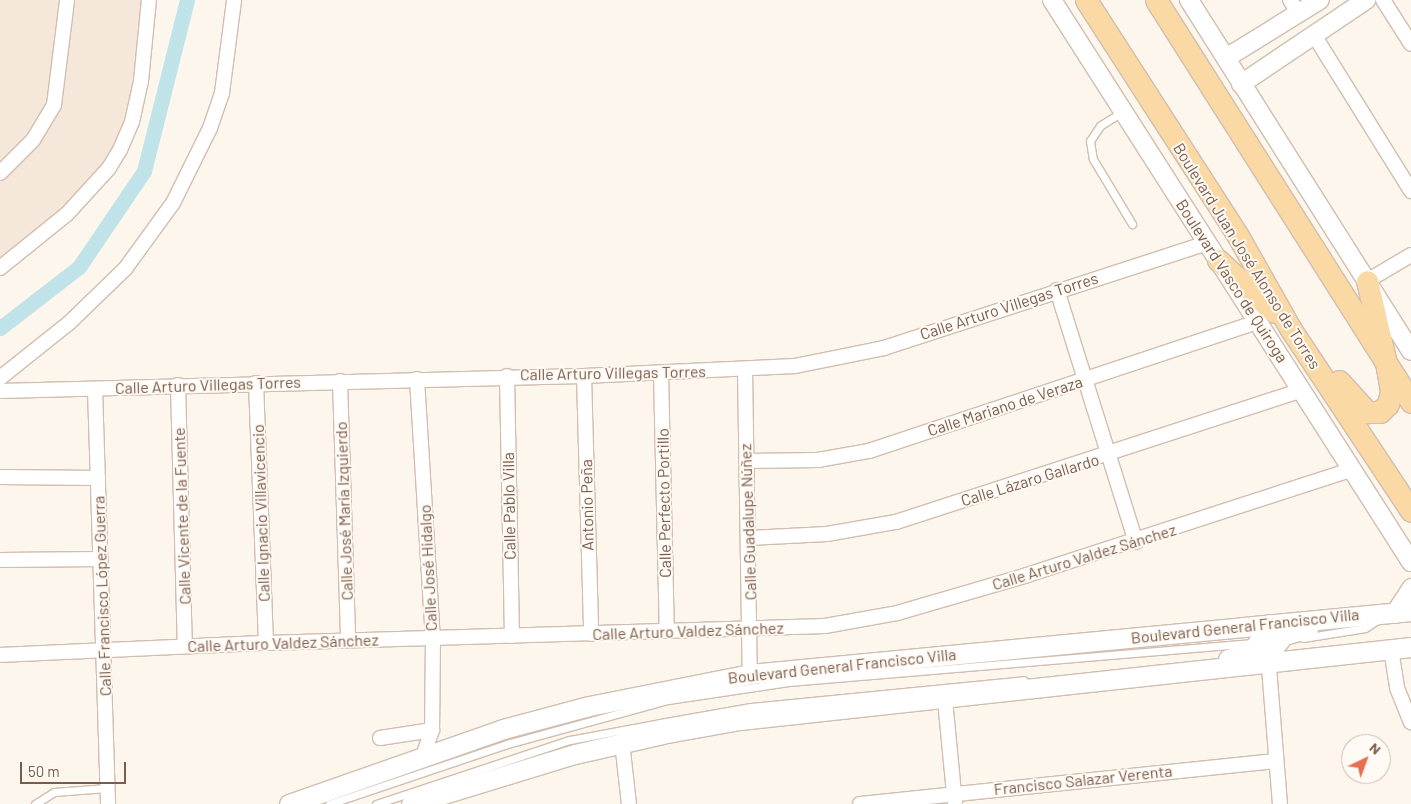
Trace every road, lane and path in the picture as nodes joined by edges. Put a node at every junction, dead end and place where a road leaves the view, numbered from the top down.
1 (67, 0) edge
2 (149, 0) edge
3 (234, 0) edge
4 (1052, 0) edge
5 (1086, 0) edge
6 (1156, 0) edge
7 (1189, 0) edge
8 (1320, 0) edge
9 (1366, 0) edge
10 (1383, 0) edge
11 (1294, 7) edge
12 (1314, 35) junction
13 (1411, 44) edge
14 (1226, 58) junction
15 (1242, 84) junction
16 (1123, 112) junction
17 (0, 173) edge
18 (1411, 191) edge
19 (1132, 224) dead end
20 (1213, 252) junction
21 (1411, 255) edge
22 (0, 268) edge
23 (1367, 281) junction
24 (1057, 290) junction
25 (1259, 321) junction
26 (1290, 328) junction
27 (1411, 351) edge
28 (1386, 364) junction
29 (746, 370) junction
30 (661, 374) junction
31 (507, 376) junction
32 (584, 376) junction
33 (0, 378) edge
34 (417, 379) junction
35 (340, 381) junction
36 (1085, 381) junction
37 (256, 383) junction
38 (178, 385) junction
39 (95, 389) junction
40 (1303, 390) junction
41 (0, 391) edge
42 (1411, 402) edge
43 (1110, 456) junction
44 (746, 461) junction
45 (1353, 469) junction
46 (0, 477) edge
47 (98, 478) junction
48 (1411, 511) edge
49 (749, 538) junction
50 (1136, 542) junction
51 (101, 559) junction
52 (0, 560) edge
53 (1411, 562) edge
54 (1411, 588) edge
55 (1397, 612) edge
56 (752, 629) junction
57 (667, 631) junction
58 (591, 634) junction
59 (512, 636) junction
60 (1269, 637) junction
61 (433, 638) junction
62 (348, 640) junction
63 (266, 643) junction
64 (185, 646) junction
65 (1411, 647) edge
66 (1391, 649) junction
67 (104, 652) junction
68 (0, 655) edge
69 (1268, 664) junction
70 (750, 674) junction
71 (1114, 680) junction
72 (1062, 685) junction
73 (945, 700) junction
74 (1411, 722) edge
75 (432, 730) junction
76 (380, 738) dead end
77 (622, 742) junction
78 (423, 756) junction
79 (1276, 761) junction
80 (107, 788) junction
81 (955, 799) edge
82 (420, 803) edge
83 (35, 804) edge
84 (108, 804) edge
85 (289, 804) edge
86 (329, 804) edge
87 (376, 804) edge
88 (629, 804) edge
89 (860, 804) edge
90 (1280, 804) edge

1 - 17 street
2 - 22 street
3 - 33 street
4 - 16 street, Boulevard Vasco de Quiroga
5 - 26 main road, Boulevard Juan José Alonso de Torres
6 - 28 main road
7 - 14 street
8 - 11 street
9 - 12 street
10 - 13 street
11 - 14 street
12 - 15 street
12 - 18 street
14 - 15 street
15 - 23 street
16 - 19 lane
16 - 20 street, Boulevard Vasco de Quiroga
20 - 24 street, Calle Arturo Villegas Torres
20 - 25 street, Boulevard Vasco de Quiroga
20 - 26 main road
21 - 23 street
23 - 27 street
23 - 28 main road
24 - 29 street, Calle Arturo Villegas Torres
24 - 36 street
25 - 36 street, Calle Mariano de Veraza
25 - 40 street, Boulevard Vasco de Quiroga
26 - 28 main road
26 - 48 main road, Boulevard Juan José Alonso de Torres
28 - 42 main road
29 - 30 street, Calle Arturo Villegas Torres
29 - 44 street, Calle Guadalupe Núñez
30 - 32 street, Calle Arturo Villegas Torres
30 - 57 street, Calle Perfecto Portillo
31 - 32 street, Calle Arturo Villegas Torres
31 - 34 street, Calle Arturo Villegas Torres
31 - 59 street, Calle Pablo Villa
32 - 58 street, Antonio Peña
34 - 35 street, Calle Arturo Villegas Torres
34 - 61 street, Calle José Hidalgo
35 - 37 street, Calle Arturo Villegas Torres
35 - 62 street, Calle José María Izquierdo
36 - 43 street
36 - 44 street, Calle Mariano de Veraza
37 - 38 street, Calle Arturo Villegas Torres
37 - 63 street, Calle Ignacio Villavicencio
38 - 39 street, Calle Arturo Villegas Torres
38 - 64 street, Calle Vicente de la Fuente
39 - 41 street, Calle Arturo Villegas Torres
39 - 47 street, Calle Francisco López Guerra
40 - 43 street, Calle Lázaro Gallardo
40 - 45 street, Boulevard Vasco de Quiroga
43 - 49 street, Calle Lázaro Gallardo
43 - 50 street
44 - 49 street, Calle Guadalupe Núñez
45 - 50 street, Calle Arturo Valdez Sánchez
45 - 53 street, Boulevard Vasco de Quiroga
46 - 47 street
47 - 51 street, Calle Francisco López Guerra
49 - 56 street, Calle Guadalupe Núñez
50 - 56 street, Calle Arturo Valdez Sánchez
51 - 52 street
51 - 67 street, Calle Francisco López Guerra
54 - 55 main road
55 - 60 main road, Boulevard General Francisco Villa
56 - 57 street, Calle Arturo Valdez Sánchez
56 - 70 street, Calle Guadalupe Núñez
57 - 58 street, Calle Arturo Valdez Sánchez
58 - 59 street, Calle Arturo Valdez Sánchez
59 - 61 street, Calle Arturo Valdez Sánchez
60 - 69 main road
60 - 70 main road, Boulevard General Francisco Villa
60 - 71 main road
60 - 86 lane
61 - 62 street, Calle Arturo Valdez Sánchez
61 - 75 street, Calle José Hidalgo
62 - 63 street, Calle Arturo Valdez Sánchez
63 - 64 street, Calle Arturo Valdez Sánchez
64 - 67 street, Calle Arturo Valdez Sánchez
65 - 66 main road
66 - 69 main road
66 - 74 street
67 - 68 street, Calle Arturo Valdez Sánchez
67 - 80 street, Calle Francisco López Guerra
69 - 71 main road
69 - 79 street
70 - 78 main road, Boulevard General Francisco Villa
71 - 72 main road
72 - 73 main road
72 - 87 lane
73 - 77 main road
73 - 81 street
75 - 76 street
75 - 78 street, Calle José Hidalgo
77 - 82 main road
77 - 88 street
78 - 85 main road, Boulevard General Francisco Villa
79 - 81 street, Francisco Salazar Verenta
79 - 90 street
80 - 83 lane
80 - 84 street, Calle Francisco López Guerra
81 - 89 street, Francisco Salazar Verenta

